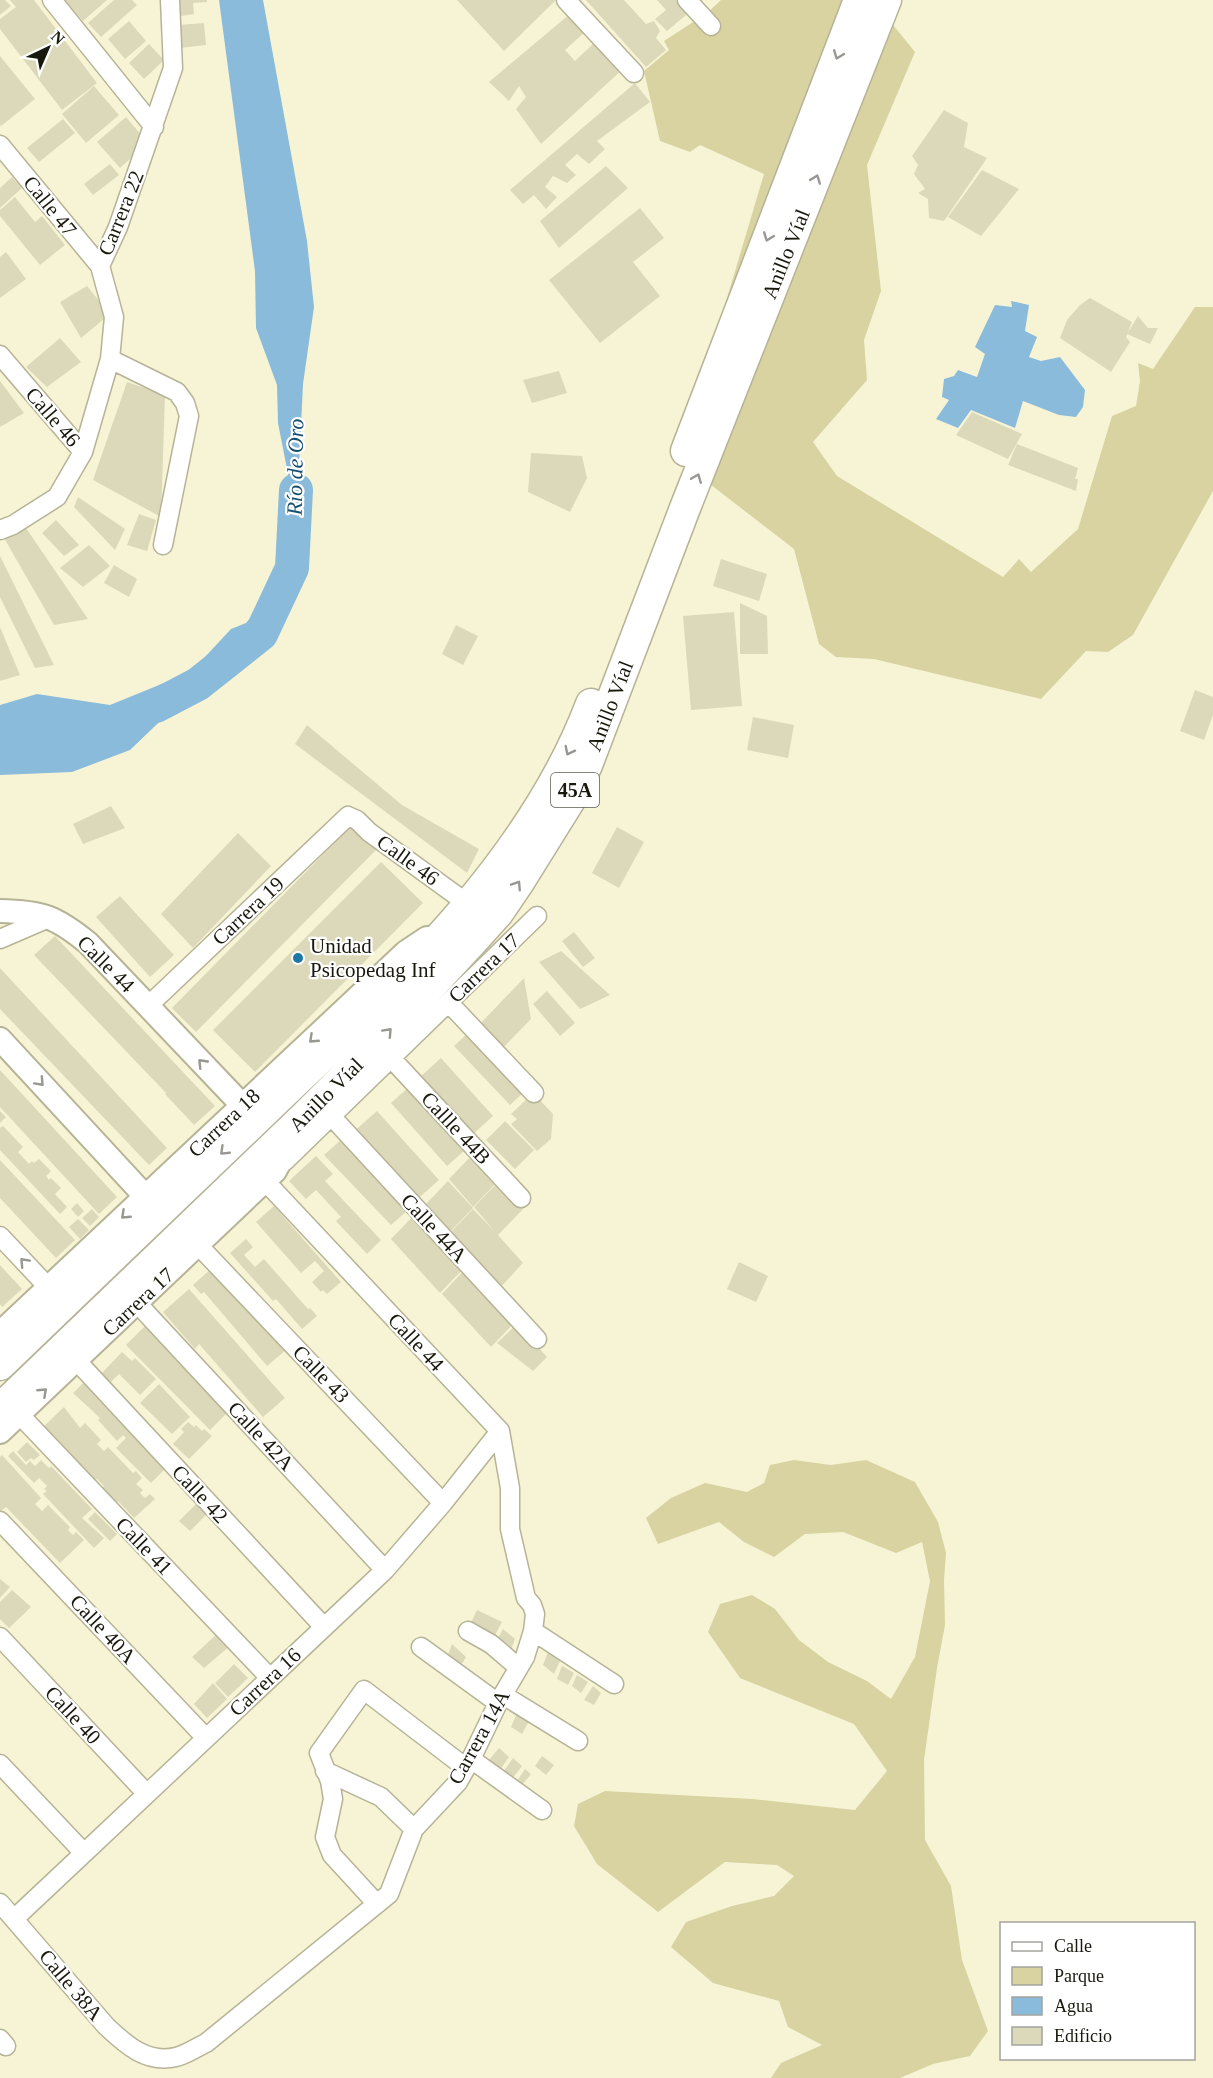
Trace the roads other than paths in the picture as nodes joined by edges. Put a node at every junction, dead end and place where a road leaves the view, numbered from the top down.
1 (52, 0) edge
2 (170, 0) edge
3 (566, 0) edge
4 (687, 0) edge
5 (859, 0) edge
6 (886, 0) edge
7 (711, 26) dead end
8 (634, 73) dead end
9 (154, 127) junction
10 (0, 145) edge
11 (100, 266) junction
12 (0, 355) edge
13 (110, 359) junction
14 (83, 452) junction
15 (0, 530) edge
16 (163, 545) dead end
17 (348, 816) joint
18 (0, 911) edge
19 (461, 912) junction
20 (537, 916) dead end
21 (51, 917) junction
22 (0, 939) edge
23 (448, 1003) junction
24 (148, 1006) junction
25 (0, 1039) edge
26 (391, 1058) junction
27 (534, 1093) dead end
28 (243, 1106) junction
29 (318, 1116) junction
30 (270, 1176) junction
31 (145, 1196) junction
32 (521, 1198) dead end
33 (0, 1236) edge
34 (199, 1246) junction
35 (48, 1287) junction
36 (137, 1303) junction
37 (0, 1333) edge
38 (537, 1339) dead end
39 (76, 1360) junction
40 (0, 1365) edge
41 (10, 1412) edge
42 (500, 1431) junction
43 (0, 1432) edge
44 (443, 1503) junction
45 (0, 1521) edge
46 (385, 1570) junction
47 (324, 1627) junction
48 (468, 1631) dead end
49 (533, 1631) junction
50 (0, 1637) edge
51 (421, 1647) dead end
52 (518, 1667) junction
53 (270, 1678) junction
54 (614, 1684) dead end
55 (501, 1699) junction
56 (206, 1738) junction
57 (578, 1741) dead end
58 (468, 1763) junction
59 (0, 1764) edge
60 (325, 1771) junction
61 (147, 1794) junction
62 (542, 1810) dead end
63 (414, 1830) junction
64 (84, 1853) junction
65 (0, 1903) edge
66 (376, 1904) junction
67 (14, 1919) junction
68 (149, 2058) joint

1 - 9 street
2 - 9 street, Carrera 22
3 - 8 street
4 - 7 street
5 -> 19 highway, Anillo Víal / 45A
29 -> 6 highway, Anillo Víal / 45A
9 - 11 street, Carrera 22
10 - 11 street, Calle 47
11 - 13 street, Carrera 22
12 - 14 street, Calle 46
13 - 14 street, Carrera 22
13 - 16 street
14 - 15 street, Carrera 22
17 - 19 street, Calle 46
17 - 24 street, Carrera 19
18 - 21 street, Calle 44
19 -> 28 street, Carrera 18
19 -> 40 highway, Anillo Víal / 45A
20 - 23 street, Carrera 17
21 - 22 street
21 - 24 street, Calle 44
23 - 26 street, Carrera 17
23 - 27 street
28 -> 24 street, Calle 44
25 -> 31 street
26 - 29 street, Carrera 17
26 - 32 street, Callle 44B
28 - 31 street, Carrera 18
29 - 30 street, Carrera 17
29 - 38 street, Calle 44A
29 - 41 highway, Anillo Víal / 45A
30 - 34 street, Carrera 17
30 - 42 street, Calle 44
31 -> 35 street, Carrera 18
35 -> 33 street
34 - 36 street, Carrera 17
34 - 44 street, Calle 43
35 - 37 street, Carrera 18
36 - 39 street, Carrera 17
36 - 46 street, Calle 42A
41 -> 39 street, Carrera 17
39 - 47 street, Calle 42
41 - 43 street, Carrera 17
41 - 53 street, Calle 41
42 - 44 street, Carrera 16
42 - 49 street, Carrera 14A
44 - 46 street, Carrera 16
45 - 56 street, Calle 40A
46 - 47 street, Carrera 16
47 - 53 street, Carrera 16
48 - 52 street
49 - 52 street, Carrera 14A
49 - 54 street
50 - 61 street, Calle 40
51 - 55 street
52 - 55 street, Carrera 14A
53 - 56 street, Carrera 16
55 - 57 street
55 - 58 street, Carrera 14A
56 - 61 street, Carrera 16
58 - 60 street
58 - 62 street
58 - 63 street, Carrera 14A
59 - 64 street
60 - 63 street
60 - 66 street
61 - 64 street, Carrera 16
63 - 66 street, Carrera 14A
64 - 67 street, Carrera 16
65 - 67 street, Calle 38A
66 - 68 street, Carrera 14A
67 - 68 street, Calle 38A

